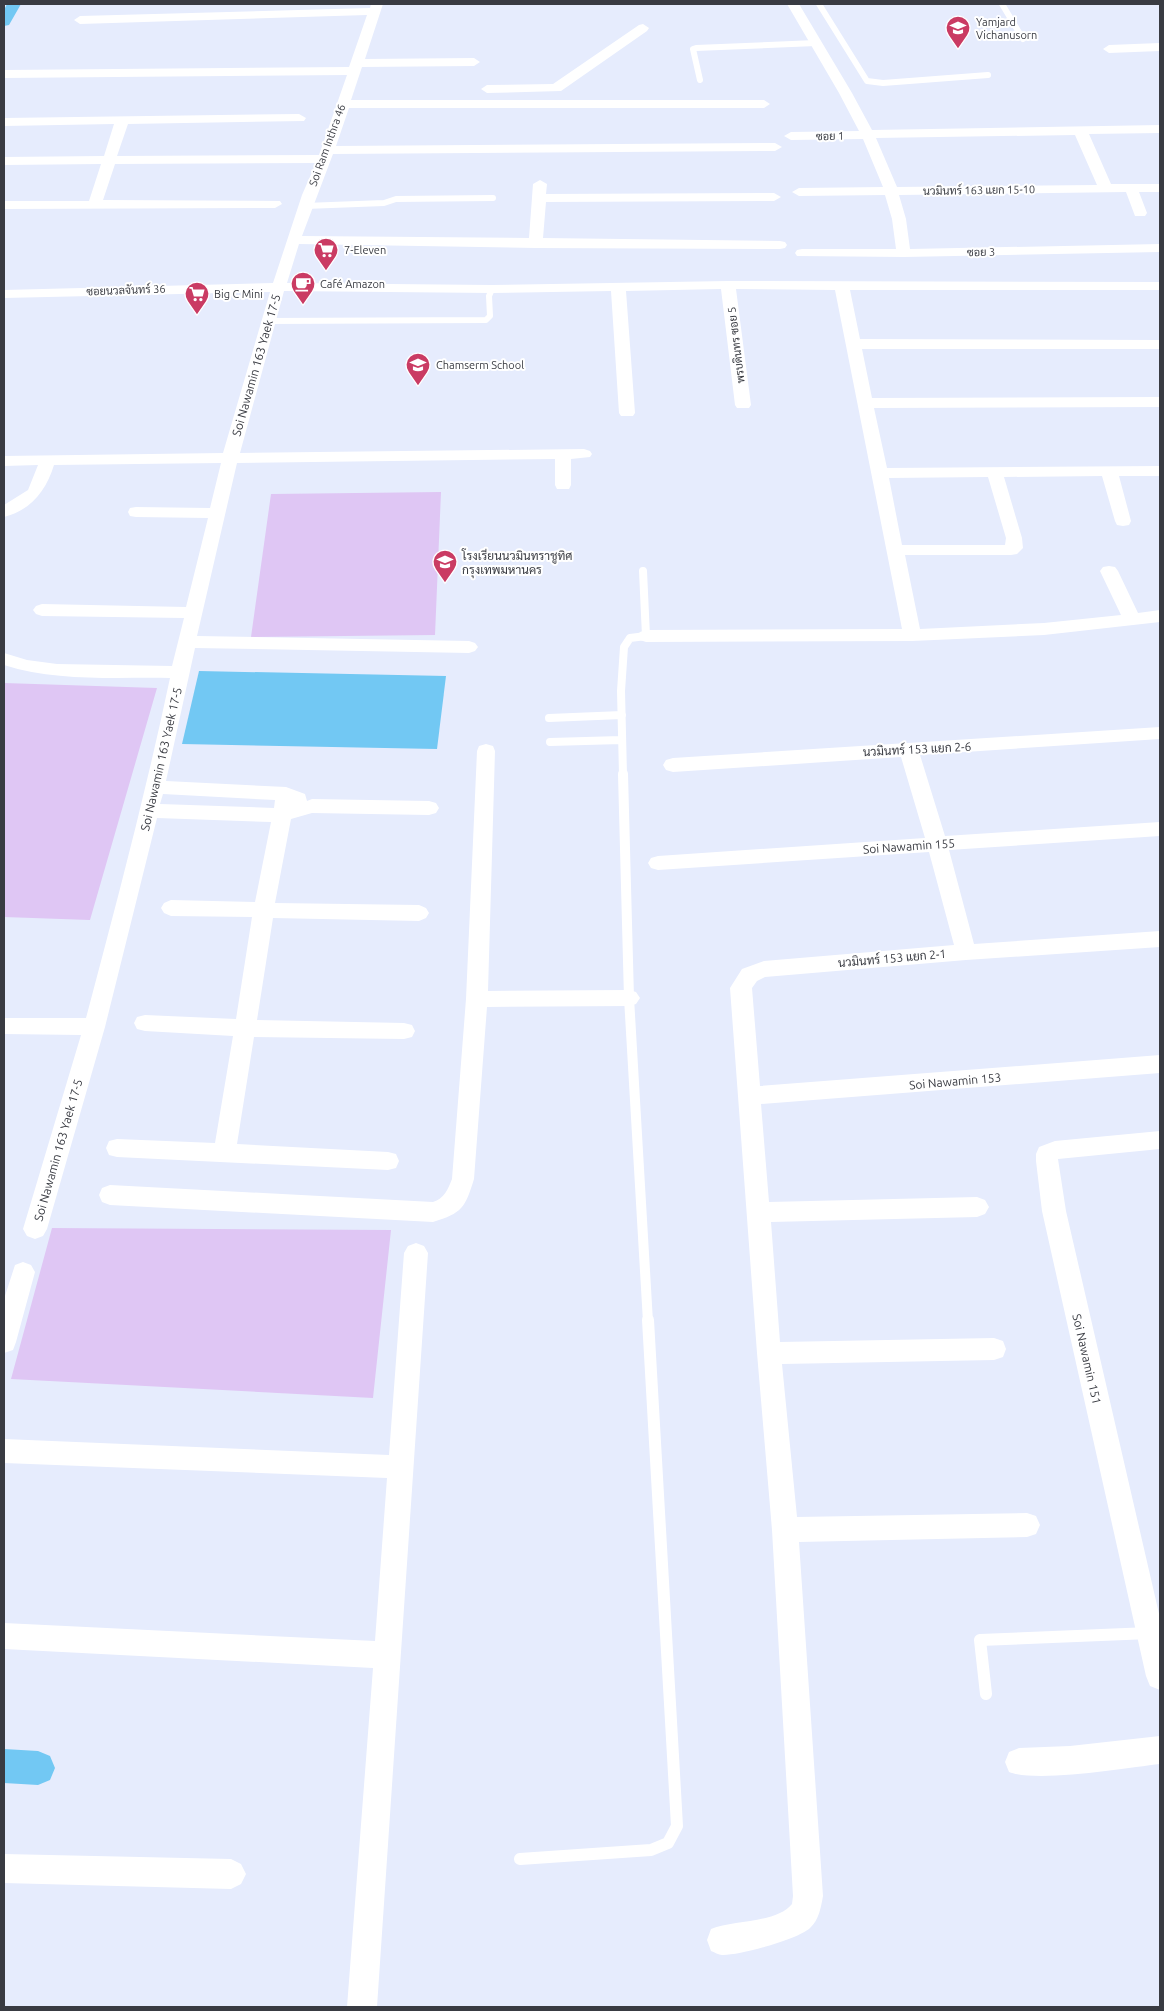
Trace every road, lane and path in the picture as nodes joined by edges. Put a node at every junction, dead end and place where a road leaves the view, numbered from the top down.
1 (793, 4) edge
2 (819, 4) edge
3 (1002, 4) edge
4 (376, 7) edge
5 (80, 20) dead end
6 (643, 28) dead end
7 (1023, 39) dead end
8 (816, 43) junction
9 (1160, 47) edge
10 (1109, 49) dead end
11 (474, 62) dead end
12 (356, 67) junction
13 (4, 74) edge
14 (988, 75) dead end
15 (700, 80) dead end
16 (476, 90) dead end
17 (396, 91) dead end
18 (344, 98) junction
19 (764, 104) dead end
20 (299, 118) dead end
21 (122, 121) junction
22 (4, 122) edge
23 (1160, 129) edge
24 (1080, 130) junction
25 (868, 135) junction
26 (791, 136) dead end
27 (775, 147) dead end
28 (326, 155) junction
29 (4, 161) edge
30 (108, 162) junction
31 (1106, 188) junction
32 (1131, 188) junction
33 (1160, 188) edge
34 (890, 191) junction
35 (799, 192) dead end
36 (774, 197) dead end
37 (493, 198) dead end
38 (95, 204) junction
39 (275, 204) dead end
40 (4, 205) edge
41 (306, 206) junction
42 (1140, 212) dead end
43 (294, 240) junction
44 (536, 244) junction
45 (780, 245) dead end
46 (1160, 248) edge
47 (802, 253) dead end
48 (904, 253) junction
49 (728, 285) junction
50 (1160, 286) edge
51 (278, 287) junction
52 (618, 287) junction
53 (842, 287) junction
54 (492, 289) junction
55 (4, 294) edge
56 (268, 321) junction
57 (853, 344) junction
58 (1160, 344) edge
59 (1160, 402) edge
60 (865, 404) junction
61 (743, 405) dead end
62 (627, 412) dead end
63 (584, 454) dead end
64 (563, 455) junction
65 (230, 459) junction
66 (4, 461) edge
67 (47, 462) junction
68 (1160, 470) edge
69 (1109, 471) junction
70 (879, 472) junction
71 (995, 473) junction
72 (563, 485) dead end
73 (4, 512) edge
74 (136, 512) dead end
75 (218, 513) junction
76 (1123, 522) dead end
77 (894, 550) junction
78 (643, 571) dead end
79 (1109, 571) dead end
80 (42, 610) dead end
81 (195, 613) junction
82 (1160, 616) edge
83 (1132, 619) junction
84 (646, 636) junction
85 (912, 636) junction
86 (188, 642) junction
87 (469, 647) dead end
88 (4, 659) edge
89 (180, 672) junction
90 (622, 715) junction
91 (549, 718) dead end
92 (1160, 733) edge
93 (621, 740) junction
94 (550, 742) dead end
95 (909, 750) junction
96 (486, 751) dead end
97 (673, 765) dead end
98 (156, 787) junction
99 (286, 794) junction
100 (312, 806) junction
101 (429, 808) dead end
102 (150, 811) junction
103 (281, 815) junction
104 (1160, 829) edge
105 (937, 844) junction
106 (658, 863) dead end
107 (171, 908) dead end
108 (264, 910) junction
109 (419, 913) dead end
110 (1160, 939) edge
111 (966, 952) junction
112 (629, 998) junction
113 (478, 999) junction
114 (145, 1022) dead end
115 (4, 1026) edge
116 (94, 1027) junction
117 (246, 1028) junction
118 (404, 1031) dead end
119 (1160, 1064) edge
120 (749, 1096) junction
121 (1160, 1140) edge
122 (117, 1148) dead end
123 (225, 1152) junction
124 (388, 1161) dead end
125 (110, 1195) dead end
126 (977, 1207) dead end
127 (758, 1212) junction
128 (36, 1229) dead end
129 (416, 1253) dead end
130 (23, 1272) dead end
131 (8, 1311) edge
132 (4, 1342) edge
133 (994, 1349) dead end
134 (769, 1353) junction
135 (4, 1451) edge
136 (400, 1467) junction
137 (1027, 1525) dead end
138 (785, 1530) junction
139 (1156, 1633) edge
140 (4, 1636) edge
141 (387, 1655) junction
142 (1160, 1676) edge
143 (986, 1694) dead end
144 (1160, 1750) edge
145 (1019, 1762) dead end
146 (520, 1859) dead end
147 (4, 1868) edge
148 (231, 1874) dead end
149 (722, 1940) dead end
150 (362, 2007) edge

1 - 8 street
2 - 14 lane
3 - 7 lane
4 - 5 street
4 - 12 street, Soi Ram Inthra 46
6 - 16 street
8 - 15 lane
8 - 25 street
9 - 10 street
11 - 12 street
12 - 13 street
12 - 18 street, Soi Ram Inthra 46
17 - 18 street
18 - 19 street
18 - 28 street, Soi Ram Inthra 46
20 - 21 street
21 - 22 street
21 - 30 street
23 - 24 street, ซอย 1
24 - 25 street, ซอย 1
24 - 31 street
25 - 26 street, ซอย 1
25 - 34 street
27 - 28 street
28 - 30 street
28 - 41 street, Soi Ram Inthra 46
29 - 30 street
30 - 38 street
31 - 32 street, นวมินทร์ 163 แยก 15-10
31 - 34 street, นวมินทร์ 163 แยก 15-10
32 - 33 street, นวมินทร์ 163 แยก 15-10
32 - 42 street
34 - 35 street, นวมินทร์ 163 แยก 15-10
34 - 48 street
36 - 44 street
37 - 41 lane
38 - 39 street
38 - 40 street
41 - 43 street, Soi Ram Inthra 46
43 - 44 street
43 - 51 street, Soi Ram Inthra 46
44 - 45 street
46 - 48 street, ซอย 3
47 - 48 street, ซอย 3
49 - 52 street, ซอยนวลจันทร์ 36
49 - 53 street, ซอยนวลจันทร์ 36
49 - 61 street, พรบดินทร ซอย 5
50 - 53 street, ซอยนวลจันทร์ 36
51 - 54 street, ซอยนวลจันทร์ 36
51 - 55 street, ซอยนวลจันทร์ 36
51 - 56 street, Soi Nawamin 163 Yaek 17-5
52 - 54 street, ซอยนวลจันทร์ 36
52 - 62 street
53 - 57 street
54 - 56 lane
56 - 65 street, Soi Nawamin 163 Yaek 17-5
57 - 58 street
57 - 60 street
59 - 60 street
60 - 70 street
63 - 64 street
64 - 65 street
64 - 72 street
65 - 67 street
65 - 75 street, Soi Nawamin 163 Yaek 17-5
66 - 67 street
67 - 73 street
68 - 69 street
69 - 71 street
69 - 76 street
70 - 71 street
70 - 77 street
71 - 77 street
74 - 75 street
75 - 81 street, Soi Nawamin 163 Yaek 17-5
77 - 85 street
78 - 84 lane
79 - 83 street
80 - 81 street
81 - 86 street, Soi Nawamin 163 Yaek 17-5
82 - 83 street
83 - 85 street
84 - 85 street
84 - 90 lane
86 - 87 street
86 - 89 street, Soi Nawamin 163 Yaek 17-5
88 - 89 street
89 - 98 street, Soi Nawamin 163 Yaek 17-5
90 - 91 lane
90 - 93 lane
92 - 95 street, นวมินทร์ 153 แยก 2-6
93 - 94 lane
93 - 112 lane
95 - 97 street, นวมินทร์ 153 แยก 2-6
95 - 105 street
96 - 113 street
98 - 99 street
98 - 102 street, Soi Nawamin 163 Yaek 17-5
99 - 100 street
99 - 103 street
100 - 101 street
100 - 103 street
102 - 103 street
102 - 116 street, Soi Nawamin 163 Yaek 17-5
103 - 108 street
104 - 105 street, Soi Nawamin 155
105 - 106 street, Soi Nawamin 155
105 - 111 street
107 - 108 street
108 - 109 street
108 - 117 street
110 - 111 street, นวมินทร์ 153 แยก 2-1
111 - 120 street, นวมินทร์ 153 แยก 2-1
112 - 113 street
112 - 146 lane
113 - 125 street
114 - 117 street
115 - 116 street
116 - 128 street, Soi Nawamin 163 Yaek 17-5
117 - 118 street
117 - 123 street
119 - 120 street, Soi Nawamin 153
120 - 127 street
121 - 139 street, Soi Nawamin 151
122 - 123 street
123 - 124 street
126 - 127 street
127 - 134 street
129 - 136 street
130 - 131 street
131 - 132 street
133 - 134 street
134 - 138 street
135 - 136 street
136 - 141 street
137 - 138 street
138 - 149 street
139 - 142 street, Soi Nawamin 151
139 - 143 lane
140 - 141 street
141 - 150 street
144 - 145 street
147 - 148 street

